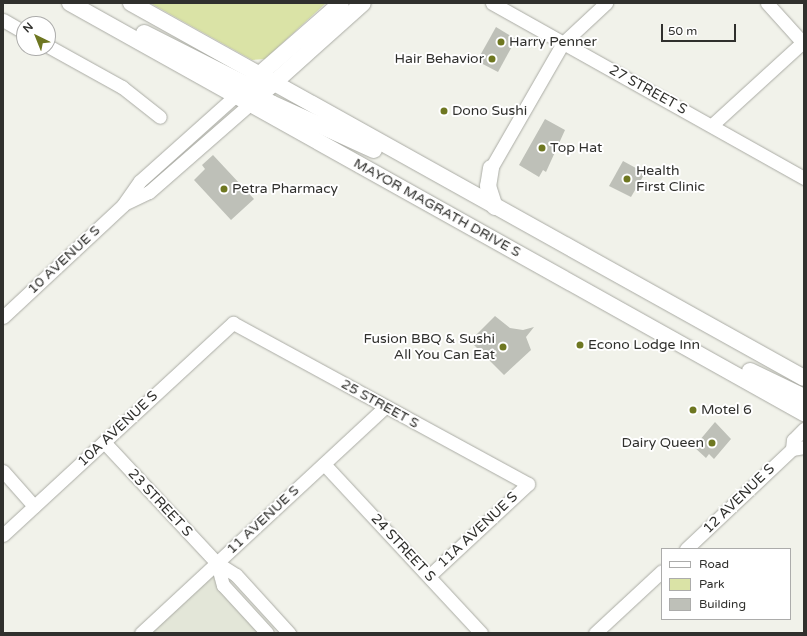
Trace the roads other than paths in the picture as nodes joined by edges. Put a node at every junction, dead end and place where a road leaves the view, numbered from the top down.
1 (70, 3) edge
2 (77, 3) edge
3 (131, 3) edge
4 (341, 3) edge
5 (363, 3) edge
6 (492, 3) edge
7 (606, 3) edge
8 (767, 3) edge
9 (3, 20) edge
10 (16, 27) edge
11 (804, 42) edge
12 (563, 43) junction
13 (56, 50) edge
14 (253, 80) junction
15 (274, 83) junction
16 (235, 96) junction
17 (254, 101) junction
18 (160, 117) dead end
19 (712, 125) junction
20 (416, 162) junction
21 (491, 168) junction
22 (804, 178) edge
23 (460, 187) junction
24 (125, 203) junction
25 (495, 207) junction
26 (3, 317) edge
27 (233, 323) joint
28 (648, 326) junction
29 (804, 378) edge
30 (804, 397) edge
31 (385, 406) junction
32 (804, 413) edge
33 (804, 429) edge
34 (104, 442) junction
35 (798, 448) edge
36 (324, 464) junction
37 (3, 471) edge
38 (528, 484) joint
39 (34, 506) junction
40 (3, 535) edge
41 (687, 548) edge
42 (217, 563) junction
43 (661, 572) edge
44 (429, 576) junction
45 (141, 633) edge
46 (267, 633) edge
47 (289, 633) edge
48 (481, 633) edge
49 (595, 633) edge

1 - 16 main road, MAYOR MAGRATH DRIVE S
2 - 14 main road
3 - 14 main road, MAYOR MAGRATH DRIVE S
4 - 14 main road
5 - 15 main road
6 - 12 street, 27 STREET S
7 - 12 street
8 - 11 street
9 - 10 street
11 - 19 street
12 - 19 street, 27 STREET S
12 - 21 street
13 - 18 street
14 - 15 main road, MAYOR MAGRATH DRIVE S
14 - 16 main road
15 - 17 main road
15 - 20 main road, MAYOR MAGRATH DRIVE S
16 - 17 main road, MAYOR MAGRATH DRIVE S
16 - 24 street, 10 AVENUE S
17 - 20 main road
17 - 24 street, 10 AVENUE S
17 - 28 main road, MAYOR MAGRATH DRIVE S
19 - 22 street, 27 STREET S
20 - 23 main road, MAYOR MAGRATH DRIVE S
21 - 23 main road
21 - 25 main road
23 - 25 main road, MAYOR MAGRATH DRIVE S
24 - 26 street, 10 AVENUE S
25 - 29 main road, MAYOR MAGRATH DRIVE S
27 - 31 street, 25 STREET S
27 - 34 street, 10A AVENUE S
28 - 30 main road
28 - 32 main road, MAYOR MAGRATH DRIVE S
31 - 36 street, 11 AVENUE S
31 - 38 street, 25 STREET S
33 - 35 street, 12 AVENUE S
34 - 39 street, 10A AVENUE S
34 - 42 street, 23 STREET S
35 - 41 street, 12 AVENUE S
36 - 42 street, 11 AVENUE S
36 - 44 street, 24 STREET S
37 - 39 street
38 - 44 street, 11A AVENUE S
39 - 40 street, 10A AVENUE S
42 - 45 street, 11 AVENUE S
42 - 46 street, 23 STREET S
42 - 47 street, 23 STREET S
43 - 49 street
44 - 48 street, 24 STREET S

